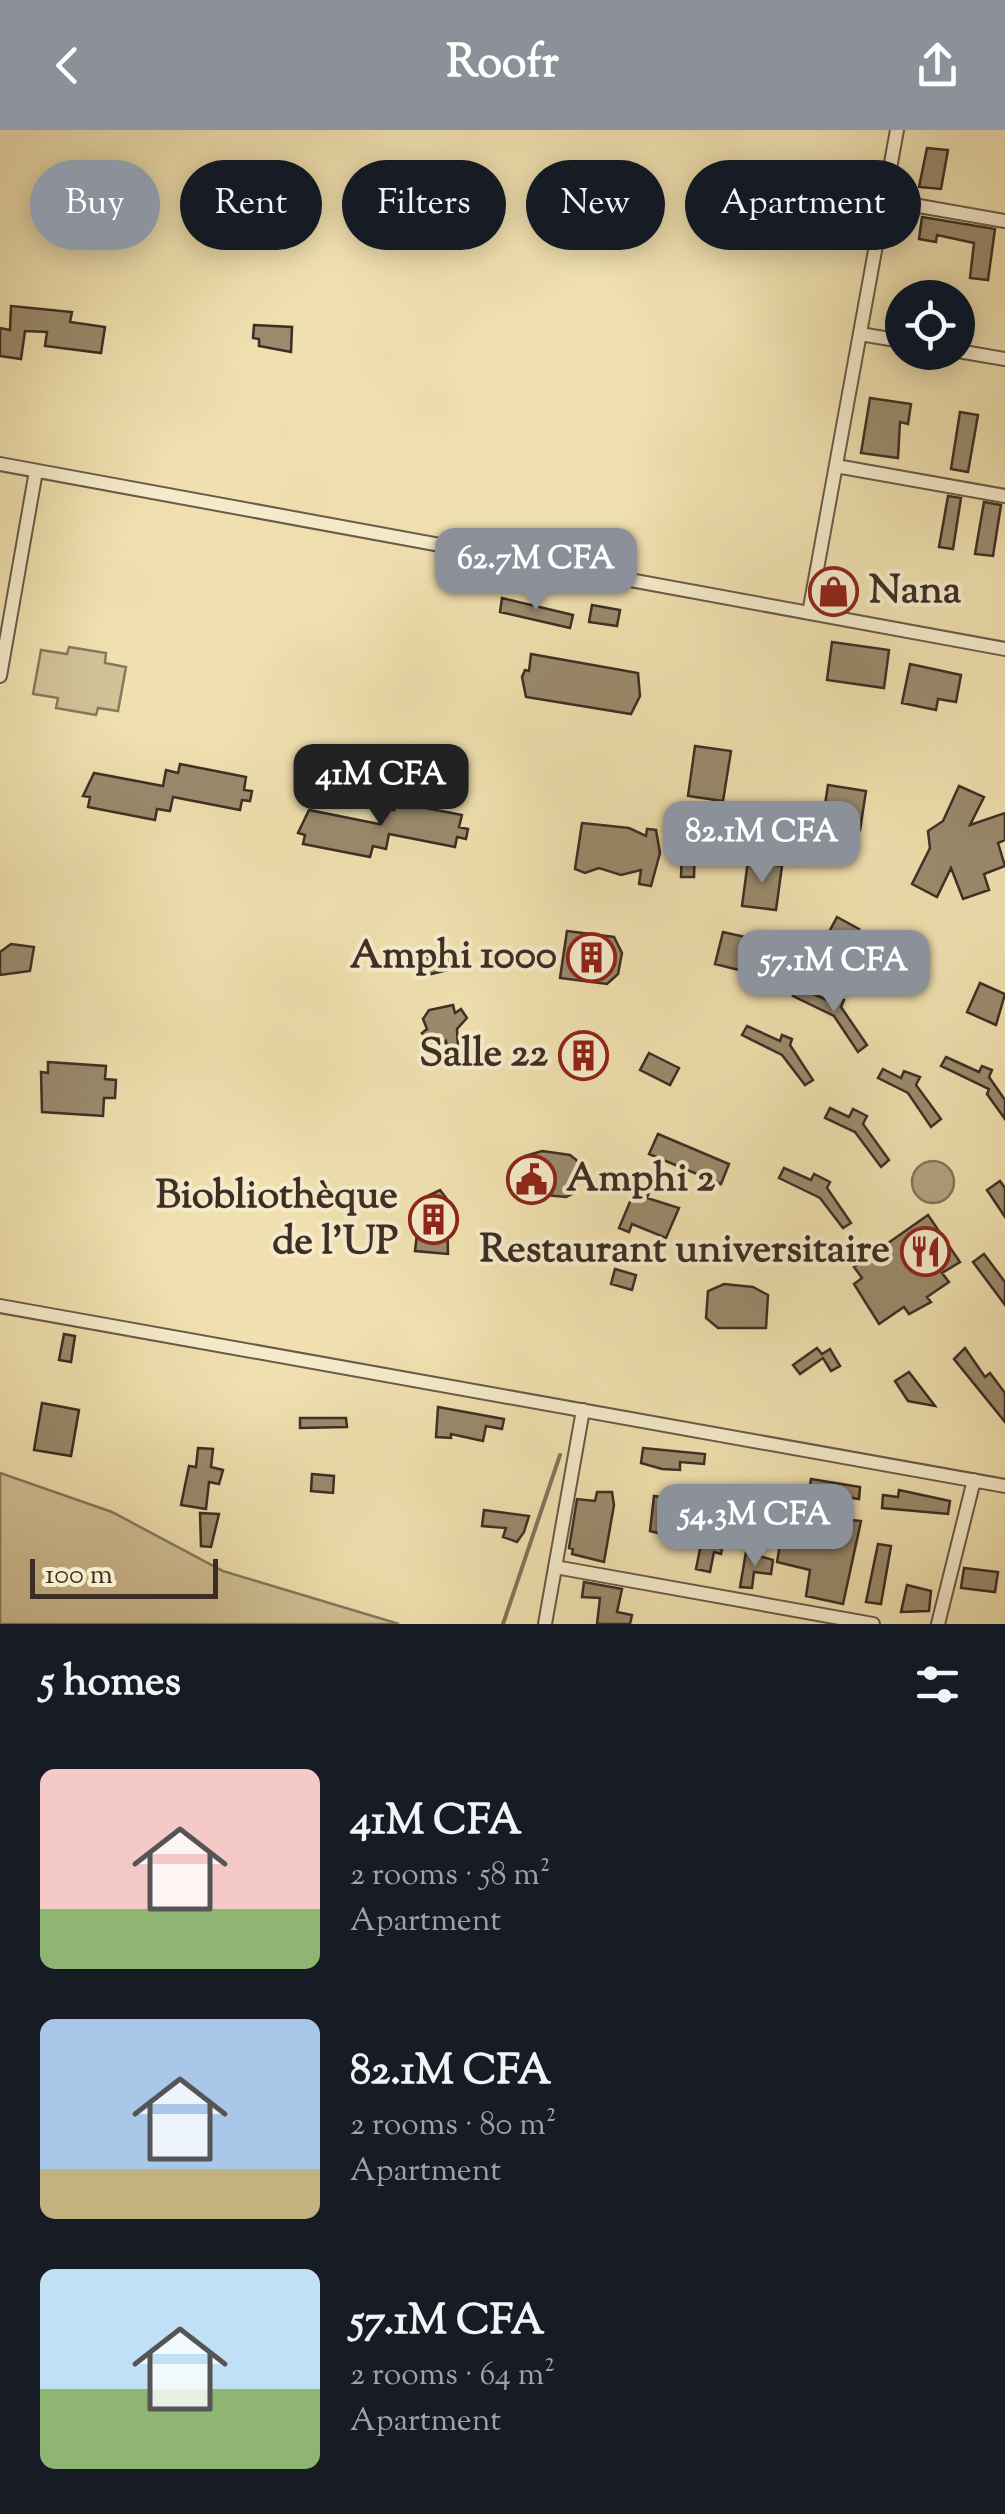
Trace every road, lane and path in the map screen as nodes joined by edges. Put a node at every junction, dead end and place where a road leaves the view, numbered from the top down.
1 (897, 130) edge
2 (891, 160) edge
3 (921, 206) edge
4 (1005, 221) edge
5 (875, 250) edge
6 (860, 334) junction
7 (885, 338) edge
8 (975, 354) edge
9 (1005, 359) edge
10 (0, 464) edge
11 (836, 466) junction
12 (36, 471) junction
13 (1005, 496) edge
14 (810, 613) junction
15 (1005, 649) edge
16 (0, 676) edge
17 (0, 1306) edge
18 (583, 1410) junction
19 (974, 1480) junction
20 (1005, 1486) edge
21 (555, 1567) junction
22 (545, 1624) edge
23 (873, 1624) edge
24 (938, 1624) edge

1 - 2 street
3 - 4 street
5 - 6 street
6 - 7 street
6 - 11 street
8 - 9 street
10 - 12 street
11 - 13 street
11 - 14 street
12 - 14 street
12 - 16 street
14 - 15 street
17 - 18 street
18 - 19 street
18 - 21 street
19 - 20 street
19 - 24 street
21 - 22 street
21 - 23 street

